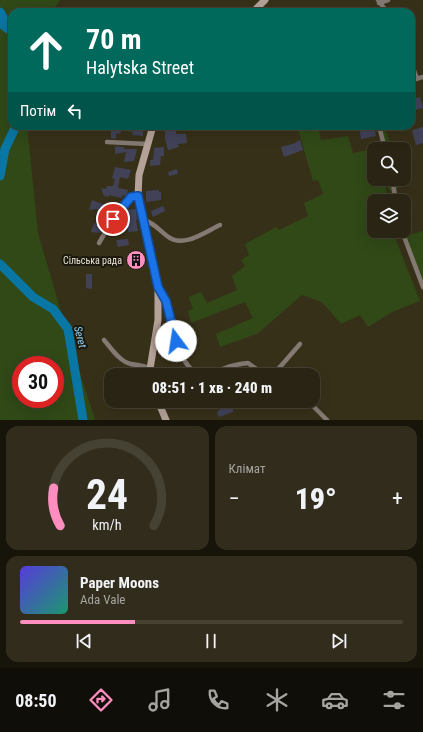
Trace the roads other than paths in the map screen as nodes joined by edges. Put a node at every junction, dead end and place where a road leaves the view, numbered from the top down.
1 (265, 0) edge
2 (388, 0) edge
3 (378, 1) edge
4 (257, 8) edge
5 (415, 73) edge
6 (423, 77) edge
7 (417, 79) joint
8 (152, 130) edge
9 (380, 130) edge
10 (107, 142) dead end
11 (383, 142) edge
12 (147, 144) junction
13 (138, 196) junction
14 (144, 220) junction
15 (220, 225) dead end
16 (405, 238) edge
17 (99, 243) dead end
18 (158, 287) junction
19 (423, 287) edge
20 (104, 340) dead end
21 (300, 344) dead end
22 (147, 368) edge
23 (151, 368) edge
24 (190, 368) edge
25 (223, 368) edge
26 (255, 368) edge
27 (280, 368) edge
28 (161, 408) edge
29 (315, 408) edge
30 (166, 420) edge
31 (327, 420) edge

1 - 4 main road
2 - 3 street
5 - 7 street
6 - 7 street
8 - 12 main road
9 - 11 street
10 - 12 street
12 - 13 main road
13 - 14 main road
13 - 17 street
14 - 15 street
14 - 18 main road
16 - 19 street
18 - 23 main road
18 - 24 street
20 - 22 street
21 - 27 street
25 - 26 street
28 - 30 main road
29 - 31 street

